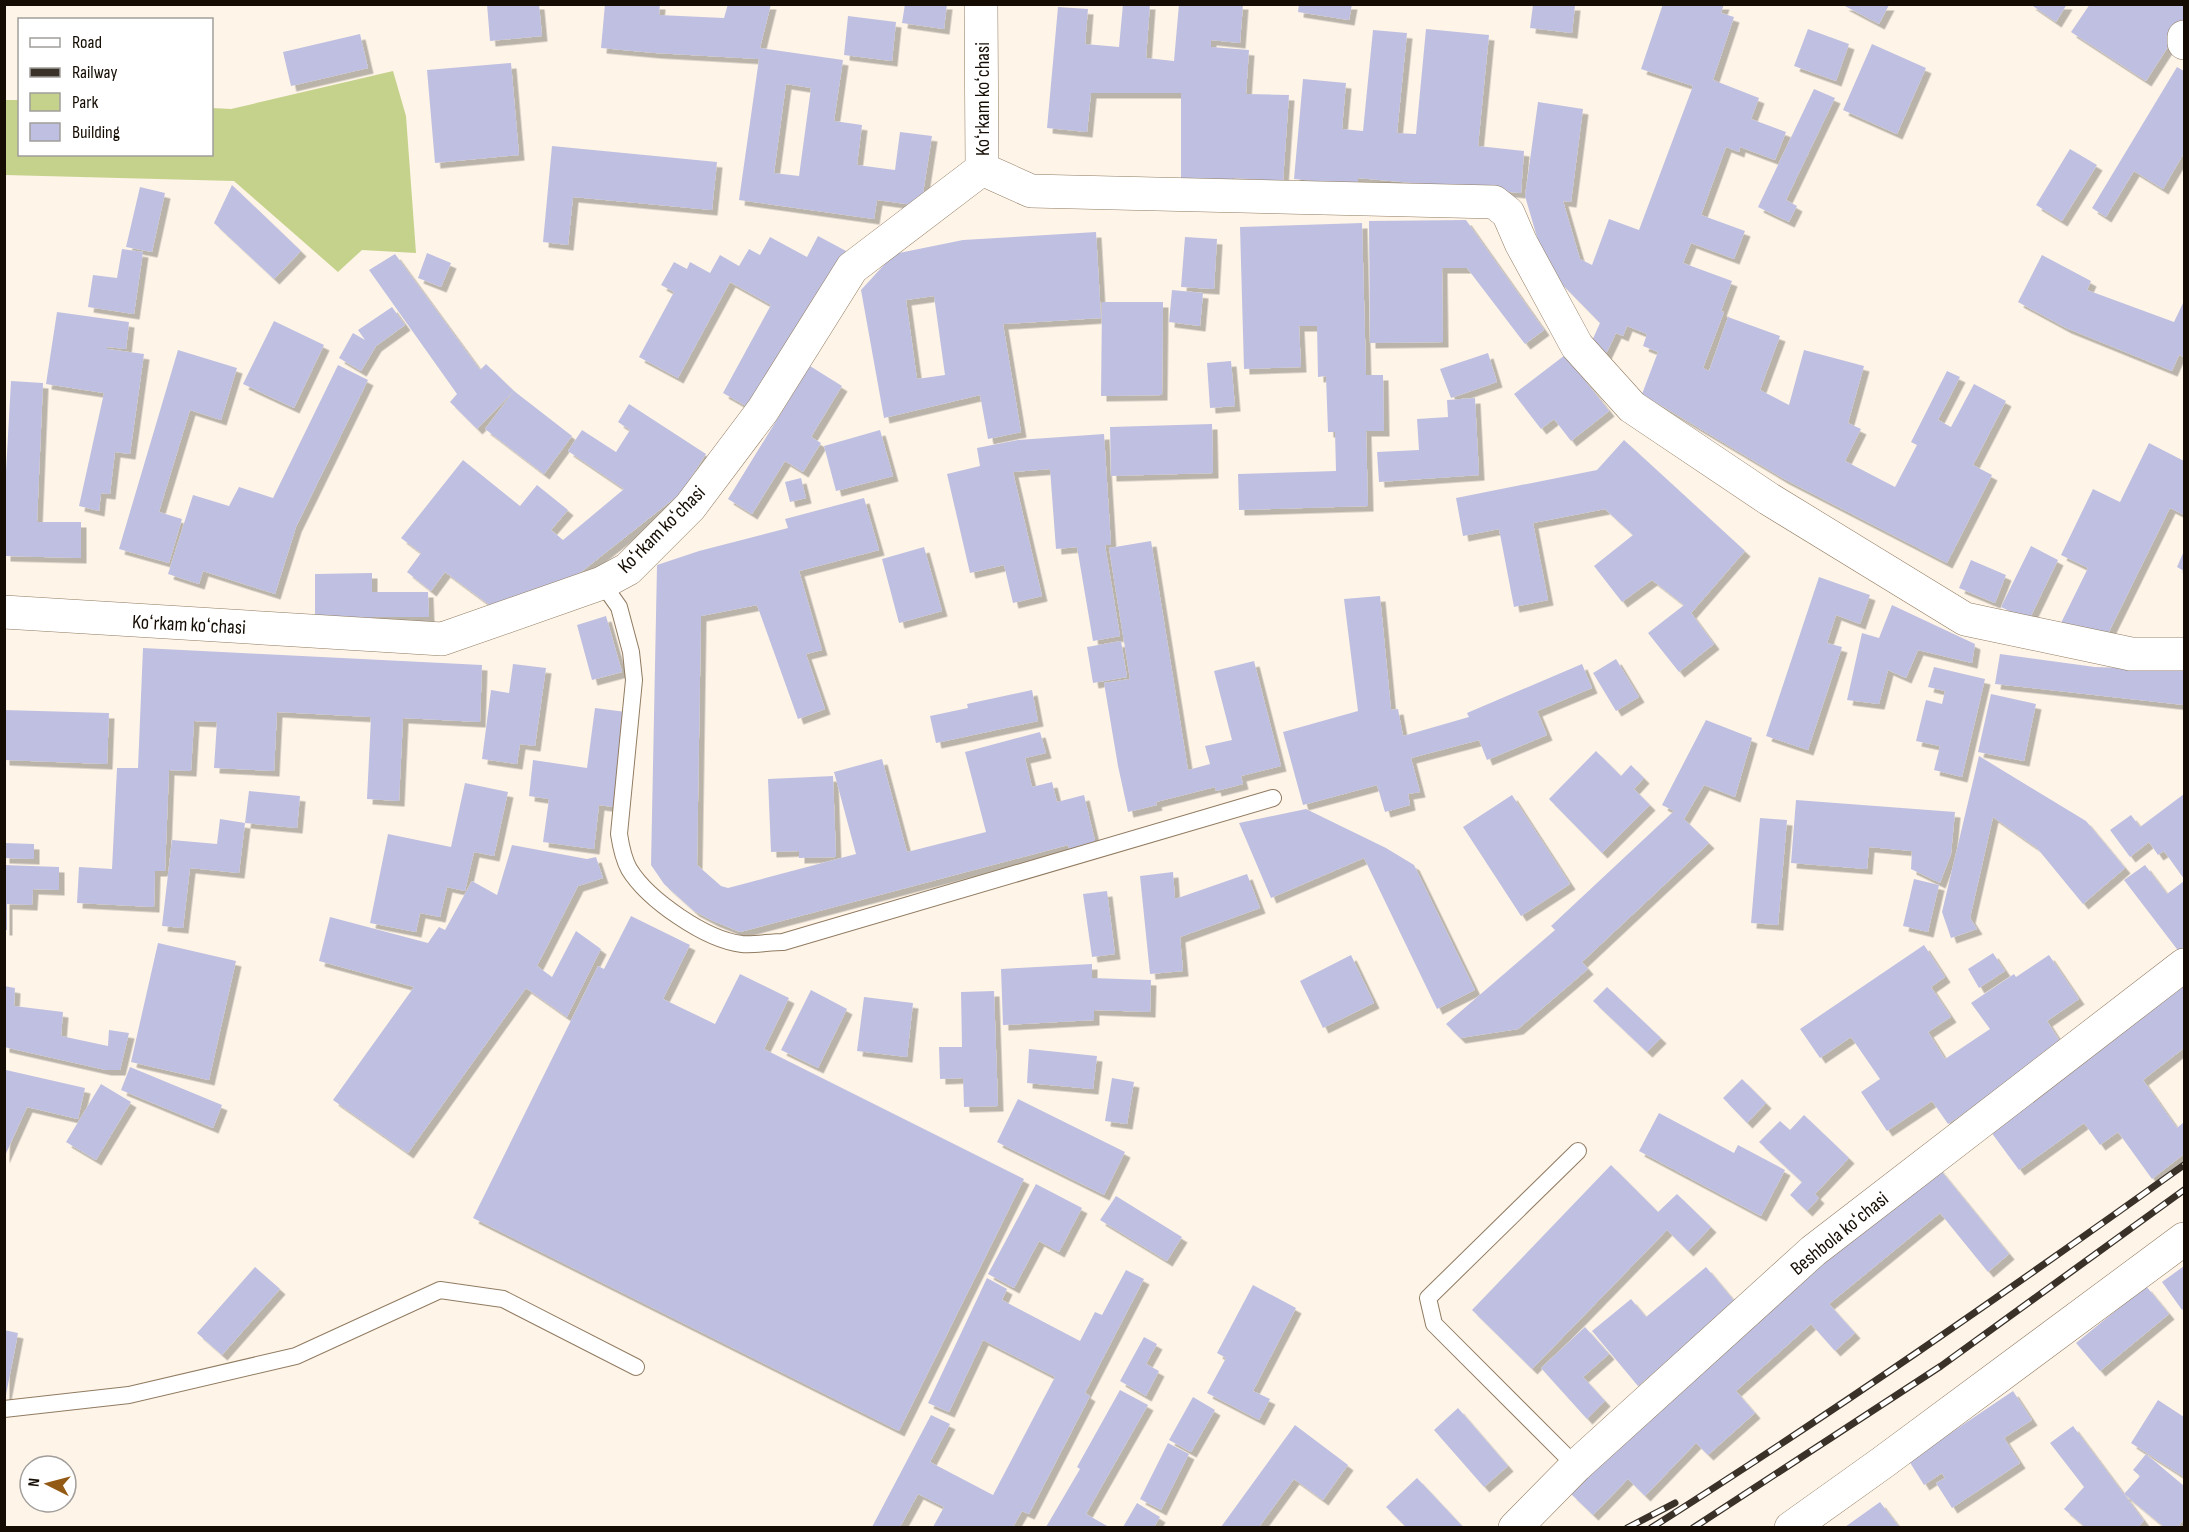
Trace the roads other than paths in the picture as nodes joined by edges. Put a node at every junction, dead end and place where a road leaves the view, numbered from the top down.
1 (981, 4) edge
2 (2184, 37) edge
3 (2184, 42) edge
4 (982, 169) junction
5 (602, 583) junction
6 (4, 612) edge
7 (2184, 654) edge
8 (1273, 798) dead end
9 (2184, 965) edge
10 (1578, 1151) dead end
11 (2184, 1239) edge
12 (636, 1367) dead end
13 (4, 1408) edge
14 (1576, 1466) junction
15 (1515, 1527) edge
16 (1791, 1527) edge

1 - 4 street, Koʻrkam koʻchasi
2 - 3 street
4 - 5 street, Koʻrkam koʻchasi
4 - 7 street
5 - 6 street, Koʻrkam koʻchasi
5 - 8 lane
9 - 14 street, Beshbola koʻchasi
10 - 14 lane
11 - 16 street
12 - 13 lane
14 - 15 street, Beshbola koʻchasi

